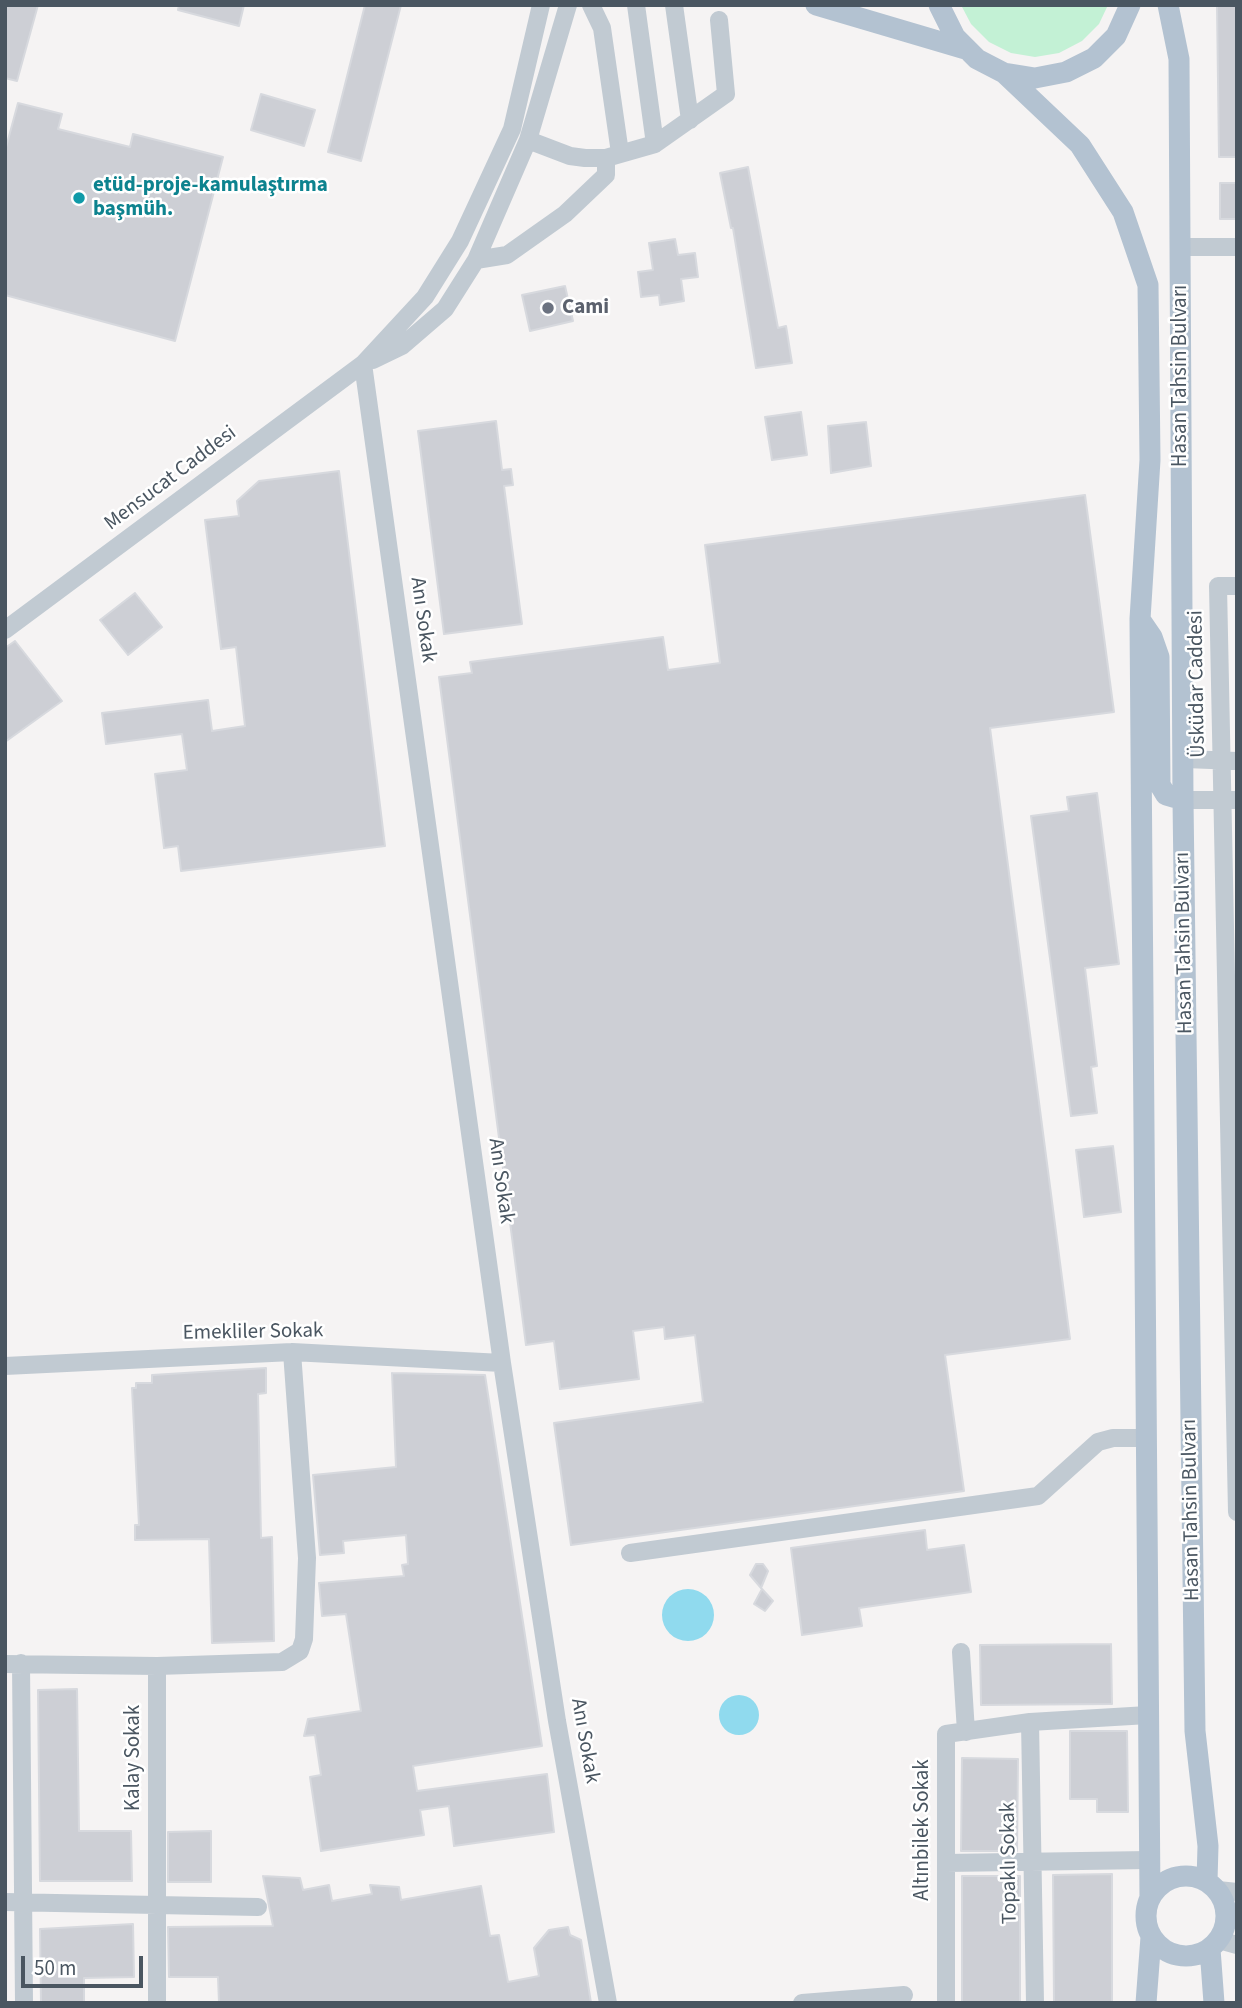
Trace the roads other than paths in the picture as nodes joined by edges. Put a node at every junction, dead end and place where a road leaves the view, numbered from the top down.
1 (541, 5) edge
2 (568, 5) edge
3 (591, 5) edge
4 (636, 5) edge
5 (674, 5) edge
6 (816, 5) edge
7 (939, 5) edge
8 (1130, 5) edge
9 (1168, 5) edge
10 (719, 20) dead end
11 (965, 48) junction
12 (1004, 73) junction
13 (690, 120) junction
14 (528, 140) junction
15 (655, 144) junction
16 (613, 155) junction
17 (1180, 247) junction
18 (1237, 247) edge
19 (477, 260) junction
20 (363, 364) junction
21 (1237, 586) edge
22 (1140, 619) junction
23 (5, 630) edge
24 (1185, 759) junction
25 (1230, 761) edge
26 (1183, 800) junction
27 (1230, 800) edge
28 (1231, 964) edge
29 (292, 1352) junction
30 (502, 1363) junction
31 (5, 1366) edge
32 (1236, 1396) edge
33 (1146, 1438) junction
34 (1237, 1511) edge
35 (630, 1553) dead end
36 (961, 1652) dead end
37 (13, 1663) edge
38 (157, 1666) junction
39 (1147, 1716) junction
40 (1030, 1722) junction
41 (966, 1732) junction
42 (14, 1806) edge
43 (1149, 1860) junction
44 (1032, 1861) junction
45 (946, 1863) junction
46 (1221, 1888) edge
47 (1150, 1898) junction
48 (14, 1902) edge
49 (157, 1905) junction
50 (258, 1907) dead end
51 (1151, 1937) junction
52 (1222, 1945) edge
53 (904, 1995) dead end
54 (24, 2003) edge
55 (157, 2003) edge
56 (608, 2003) edge
57 (802, 2003) edge
58 (946, 2003) edge
59 (1035, 2003) edge
60 (1146, 2003) edge
61 (1214, 2003) edge

1 - 20 street, Mensucat Caddesi
2 - 14 street, Mensucat Caddesi
3 - 16 street
4 - 15 street
5 - 13 street
6 - 11 main road
7 - 11 main road
8 - 12 main road
9 - 17 main road, Hasan Tahsin Bulvarı
10 - 13 street
11 - 12 main road
12 - 22 main road, Hasan Tahsin Bulvarı
13 - 15 street
14 - 16 street
14 - 19 street, Mensucat Caddesi
15 - 16 street
16 - 19 street
17 - 18 street
17 - 24 main road, Hasan Tahsin Bulvarı
19 - 20 street, Mensucat Caddesi
20 - 23 street, Mensucat Caddesi
20 - 30 street, Anı Sokak
21 - 25 street, Üsküdar Caddesi
22 - 26 main road
22 - 33 main road, Hasan Tahsin Bulvarı
24 - 25 street
24 - 26 main road, Hasan Tahsin Bulvarı
25 - 27 street, Üsküdar Caddesi
26 - 27 street
26 - 46 main road, Hasan Tahsin Bulvarı
27 - 28 street, Üsküdar Caddesi
28 - 32 street, Üsküdar Caddesi
29 - 30 street, Emekliler Sokak
29 - 31 street, Emekliler Sokak
29 - 38 street
30 - 56 street, Anı Sokak
32 - 34 street, Üsküdar Caddesi
33 - 35 street
33 - 39 main road, Hasan Tahsin Bulvarı
36 - 41 street
37 - 38 street
37 - 42 street
38 - 49 street, Kalay Sokak
39 - 40 street
39 - 43 main road, Hasan Tahsin Bulvarı
40 - 41 street
40 - 44 street, Topaklı Sokak
41 - 45 street, Altınbilek Sokak
42 - 48 street
43 - 44 street
43 - 47 main road, Hasan Tahsin Bulvarı
44 - 45 street
44 - 59 street, Topaklı Sokak
45 - 58 street, Altınbilek Sokak
46 - 47 main road
46 - 52 main road
47 - 51 main road
48 - 49 street
48 - 54 street
49 - 50 street
49 - 55 street, Kalay Sokak
51 - 52 main road
51 - 60 main road
52 - 61 main road
53 - 57 street

